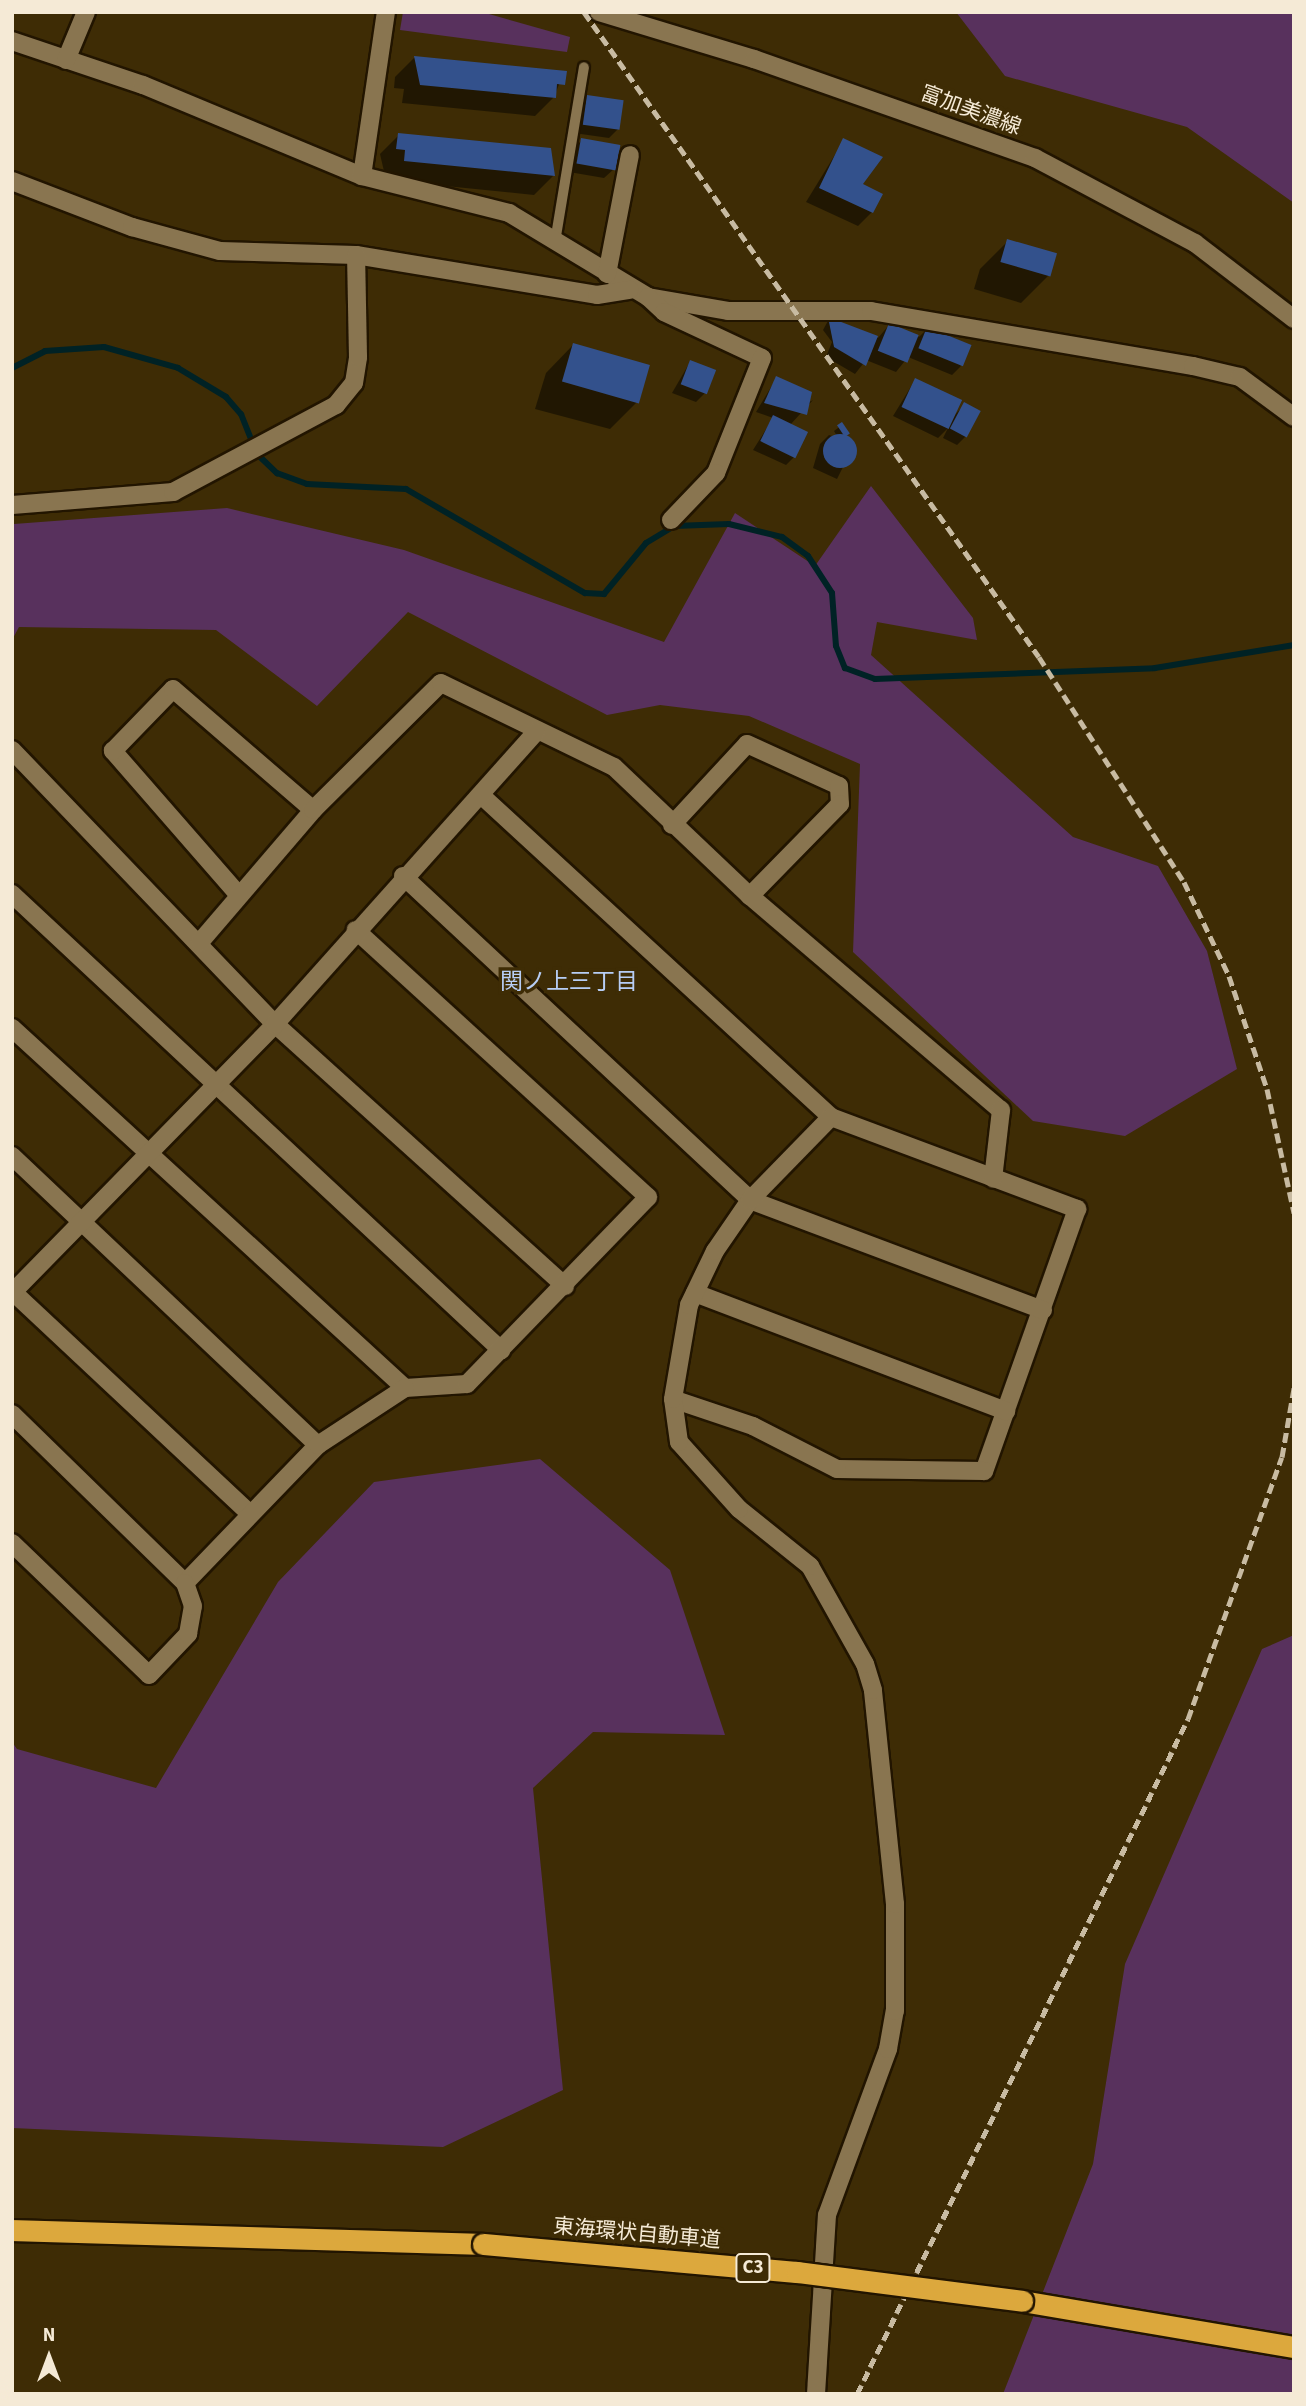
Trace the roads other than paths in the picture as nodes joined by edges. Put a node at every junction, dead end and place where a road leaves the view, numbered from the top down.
1 (86, 12) edge
2 (386, 12) edge
3 (599, 12) edge
4 (12, 41) edge
5 (66, 60) junction
6 (584, 67) dead end
7 (630, 155) dead end
8 (362, 176) junction
9 (12, 181) edge
10 (556, 236) junction
11 (356, 255) junction
12 (607, 274) junction
13 (630, 290) junction
14 (648, 297) junction
15 (1294, 319) edge
16 (1294, 417) edge
17 (12, 505) edge
18 (671, 520) dead end
19 (536, 732) junction
20 (12, 750) edge
21 (482, 796) junction
22 (313, 810) junction
23 (672, 825) junction
24 (403, 876) junction
25 (237, 893) junction
26 (12, 894) edge
27 (750, 896) junction
28 (356, 930) junction
29 (200, 942) junction
30 (275, 1024) junction
31 (12, 1028) edge
32 (214, 1087) junction
33 (831, 1117) junction
34 (12, 1156) edge
35 (148, 1156) junction
36 (993, 1178) junction
37 (750, 1200) junction
38 (82, 1222) junction
39 (565, 1286) junction
40 (13, 1292) edge
41 (695, 1293) junction
42 (1043, 1310) junction
43 (501, 1350) junction
44 (405, 1388) junction
45 (673, 1399) junction
46 (1006, 1411) junction
47 (12, 1415) edge
48 (318, 1445) junction
49 (249, 1513) junction
50 (12, 1543) edge
51 (185, 1583) junction
52 (12, 2230) edge
53 (1294, 2347) edge
54 (816, 2394) edge

1 - 5 street
2 - 8 street
3 - 15 street, 富加美濃線
4 - 5 street
5 - 8 street
6 - 10 lane
7 - 12 street
8 - 10 street
9 - 11 street
10 - 12 street
11 - 13 street
11 - 17 street
12 - 13 street
13 - 14 street
14 - 16 street
14 - 18 street
19 - 21 street
19 - 22 street
19 - 23 street
20 - 29 street
21 - 24 street
21 - 33 street
22 - 25 street
22 - 25 street
23 - 27 street
23 - 27 street
24 - 28 street
24 - 37 street
25 - 29 street
26 - 32 street
27 - 36 street
28 - 30 street
28 - 39 street
29 - 30 street
30 - 32 street
30 - 39 street
31 - 35 street
32 - 35 street
32 - 43 street
33 - 36 street
33 - 37 street
34 - 38 street
35 - 38 street
35 - 44 street
36 - 42 street
37 - 41 street
37 - 42 street
38 - 40 street
38 - 48 street
39 - 43 street
40 - 49 street
41 - 45 street
41 - 46 street
42 - 46 street
43 - 44 street
44 - 48 street
45 - 46 street
45 - 54 street
47 - 51 street
48 - 49 street
49 - 51 street
50 - 51 street
52 - 53 highway, 東海環状自動車道 / C3, bridge

